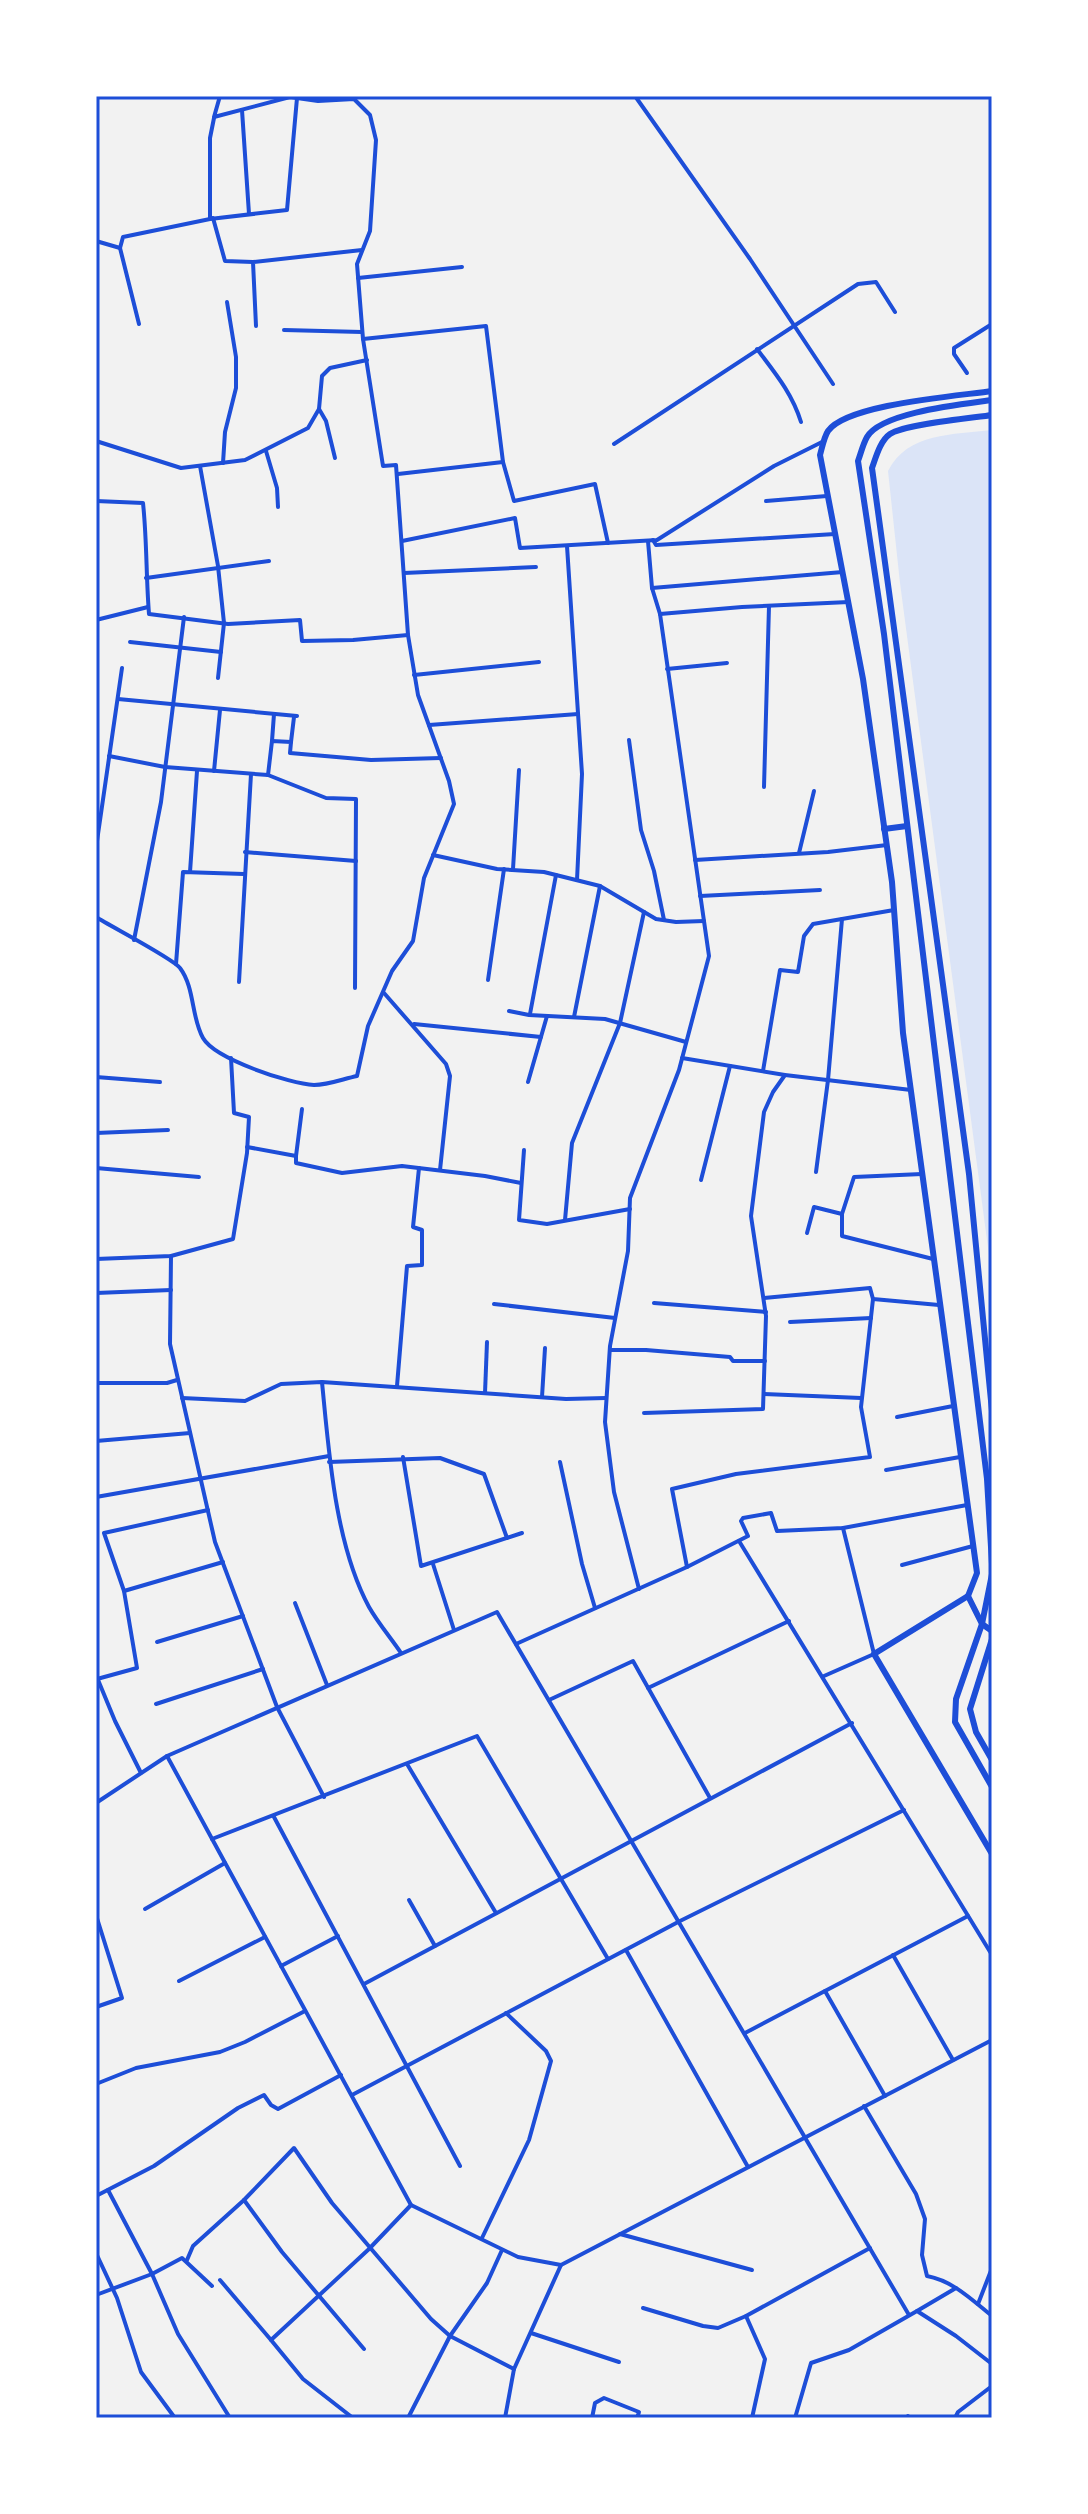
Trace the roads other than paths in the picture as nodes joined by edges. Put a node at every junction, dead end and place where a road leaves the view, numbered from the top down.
1 (220, 96) edge
2 (635, 96) edge
3 (297, 98) junction
4 (242, 110) junction
5 (214, 117) junction
6 (249, 214) junction
7 (212, 218) junction
8 (96, 241) edge
9 (120, 248) junction
10 (362, 250) junction
11 (253, 262) junction
12 (462, 267) dead end
13 (358, 278) junction
14 (227, 302) dead end
15 (895, 312) dead end
16 (139, 324) dead end
17 (992, 324) edge
18 (256, 326) dead end
19 (793, 326) junction
20 (284, 330) dead end
21 (362, 332) junction
22 (363, 339) junction
23 (757, 349) junction
24 (367, 360) junction
25 (967, 373) dead end
26 (833, 384) dead end
27 (96, 390) edge
28 (992, 391) edge
29 (992, 400) edge
30 (96, 402) edge
31 (319, 409) junction
32 (992, 415) edge
33 (801, 422) dead end
34 (96, 441) edge
35 (824, 441) junction
36 (614, 444) dead end
37 (266, 450) junction
38 (335, 458) dead end
39 (503, 462) junction
40 (223, 463) junction
41 (200, 466) junction
42 (397, 475) junction
43 (828, 496) junction
44 (96, 501) edge
45 (766, 501) dead end
46 (278, 507) dead end
47 (835, 534) junction
48 (402, 541) junction
49 (650, 541) junction
50 (608, 543) junction
51 (567, 546) junction
52 (269, 561) dead end
53 (218, 566) junction
54 (536, 567) dead end
55 (843, 572) junction
56 (404, 573) junction
57 (146, 578) junction
58 (652, 588) junction
59 (849, 602) junction
60 (769, 606) junction
61 (148, 607) junction
62 (660, 614) junction
63 (184, 617) junction
64 (96, 620) edge
65 (224, 623) junction
66 (408, 635) junction
67 (130, 642) dead end
68 (180, 648) junction
69 (221, 652) junction
70 (539, 662) dead end
71 (727, 663) dead end
72 (122, 668) dead end
73 (667, 669) junction
74 (414, 675) junction
75 (218, 678) dead end
76 (118, 699) junction
77 (173, 705) junction
78 (220, 709) junction
79 (274, 714) junction
80 (578, 714) junction
81 (428, 725) junction
82 (629, 740) dead end
83 (272, 741) junction
84 (291, 742) junction
85 (109, 756) junction
86 (441, 758) junction
87 (165, 767) junction
88 (197, 769) junction
89 (519, 770) dead end
90 (214, 771) junction
91 (251, 774) junction
92 (268, 775) junction
93 (764, 787) dead end
94 (814, 791) dead end
95 (907, 826) junction
96 (884, 829) junction
97 (887, 845) junction
98 (96, 848) edge
99 (245, 852) junction
100 (799, 853) junction
101 (433, 855) junction
102 (695, 860) junction
103 (356, 861) junction
104 (504, 869) junction
105 (513, 869) junction
106 (190, 872) junction
107 (244, 874) junction
108 (556, 875) junction
109 (577, 880) junction
110 (600, 886) junction
111 (820, 890) dead end
112 (700, 896) junction
113 (894, 909) junction
114 (644, 912) junction
115 (96, 917) edge
116 (842, 919) junction
117 (664, 920) junction
118 (704, 921) junction
119 (134, 940) junction
120 (176, 964) junction
121 (488, 980) dead end
122 (239, 982) dead end
123 (355, 988) dead end
124 (384, 993) junction
125 (509, 1011) dead end
126 (529, 1015) junction
127 (547, 1016) junction
128 (574, 1017) junction
129 (411, 1023) junction
130 (620, 1023) junction
131 (541, 1037) junction
132 (686, 1042) junction
133 (231, 1058) junction
134 (682, 1058) junction
135 (730, 1066) junction
136 (763, 1071) junction
137 (785, 1075) junction
138 (96, 1077) edge
139 (828, 1080) junction
140 (160, 1082) dead end
141 (528, 1082) dead end
142 (911, 1090) junction
143 (302, 1109) dead end
144 (168, 1130) dead end
145 (96, 1133) edge
146 (247, 1147) junction
147 (524, 1150) dead end
148 (296, 1156) junction
149 (96, 1168) edge
150 (419, 1168) junction
151 (440, 1170) junction
152 (816, 1172) dead end
153 (922, 1174) junction
154 (199, 1177) dead end
155 (701, 1180) dead end
156 (521, 1183) junction
157 (630, 1209) junction
158 (842, 1214) junction
159 (565, 1220) junction
160 (807, 1233) dead end
161 (171, 1256) junction
162 (96, 1259) edge
163 (933, 1259) junction
164 (171, 1290) junction
165 (96, 1293) edge
166 (764, 1298) junction
167 (873, 1299) junction
168 (654, 1303) dead end
169 (494, 1304) dead end
170 (939, 1305) junction
171 (766, 1312) junction
172 (615, 1318) junction
173 (871, 1318) junction
174 (790, 1322) dead end
175 (487, 1342) dead end
176 (545, 1348) dead end
177 (610, 1350) junction
178 (765, 1361) junction
179 (178, 1380) junction
180 (322, 1382) junction
181 (96, 1383) edge
182 (397, 1386) junction
183 (485, 1393) junction
184 (764, 1394) junction
185 (542, 1397) junction
186 (182, 1398) junction
187 (606, 1398) junction
188 (862, 1398) junction
189 (953, 1406) junction
190 (992, 1411) edge
191 (644, 1413) dead end
192 (897, 1417) dead end
193 (190, 1433) junction
194 (96, 1441) edge
195 (403, 1457) junction
196 (960, 1457) junction
197 (329, 1459) junction
198 (560, 1462) dead end
199 (886, 1470) dead end
200 (201, 1480) junction
201 (96, 1497) edge
202 (967, 1505) junction
203 (208, 1510) junction
204 (843, 1528) junction
205 (522, 1533) dead end
206 (507, 1538) junction
207 (738, 1540) junction
208 (973, 1546) junction
209 (223, 1562) junction
210 (432, 1563) junction
211 (992, 1564) edge
212 (902, 1565) dead end
213 (687, 1567) junction
214 (992, 1574) edge
215 (639, 1589) junction
216 (124, 1591) junction
217 (968, 1596) junction
218 (295, 1603) dead end
219 (595, 1608) junction
220 (243, 1616) junction
221 (789, 1621) junction
222 (982, 1624) junction
223 (454, 1630) junction
224 (992, 1631) edge
225 (992, 1639) edge
226 (157, 1642) dead end
227 (516, 1644) junction
228 (401, 1653) junction
229 (874, 1654) junction
230 (263, 1669) junction
231 (824, 1676) junction
232 (97, 1677) edge
233 (327, 1685) junction
234 (648, 1688) junction
235 (549, 1700) junction
236 (156, 1704) dead end
237 (277, 1707) junction
238 (852, 1723) junction
239 (167, 1756) junction
240 (992, 1760) edge
241 (407, 1764) junction
242 (141, 1773) junction
243 (992, 1787) edge
244 (324, 1797) junction
245 (710, 1798) junction
246 (96, 1803) edge
247 (904, 1810) junction
248 (274, 1817) junction
249 (212, 1839) junction
250 (632, 1840) junction
251 (992, 1854) edge
252 (225, 1863) junction
253 (561, 1878) junction
254 (409, 1900) dead end
255 (145, 1909) dead end
256 (496, 1913) junction
257 (96, 1915) edge
258 (968, 1916) junction
259 (680, 1921) junction
260 (338, 1936) junction
261 (265, 1937) junction
262 (435, 1946) junction
263 (626, 1950) junction
264 (893, 1955) junction
265 (992, 1955) edge
266 (608, 1959) junction
267 (281, 1966) junction
268 (179, 1981) dead end
269 (364, 1984) junction
270 (825, 1991) junction
271 (96, 2007) edge
272 (305, 2011) junction
273 (506, 2013) junction
274 (745, 2033) junction
275 (992, 2040) edge
276 (953, 2060) junction
277 (408, 2065) junction
278 (341, 2075) junction
279 (96, 2084) edge
280 (352, 2095) junction
281 (885, 2096) junction
282 (864, 2106) junction
283 (806, 2137) junction
284 (460, 2166) dead end
285 (748, 2167) junction
286 (108, 2190) junction
287 (96, 2196) edge
288 (244, 2200) junction
289 (411, 2205) junction
290 (617, 2234) junction
291 (482, 2239) junction
292 (870, 2248) junction
293 (369, 2249) junction
294 (503, 2249) junction
295 (96, 2253) edge
296 (187, 2260) junction
297 (561, 2265) junction
298 (992, 2268) edge
299 (752, 2270) dead end
300 (152, 2274) junction
301 (220, 2280) dead end
302 (212, 2286) dead end
303 (957, 2287) junction
304 (112, 2289) junction
305 (320, 2294) junction
306 (96, 2295) edge
307 (978, 2304) junction
308 (643, 2308) dead end
309 (917, 2311) junction
310 (909, 2315) junction
311 (746, 2316) junction
312 (992, 2316) edge
313 (531, 2333) junction
314 (450, 2336) junction
315 (271, 2340) junction
316 (364, 2349) dead end
317 (619, 2362) dead end
318 (992, 2364) edge
319 (514, 2369) junction
320 (992, 2386) edge
321 (227, 2417) edge
322 (175, 2418) edge
323 (353, 2418) edge
324 (408, 2418) edge
325 (505, 2418) edge
326 (592, 2418) edge
327 (637, 2418) edge
328 (752, 2418) edge
329 (795, 2418) edge
330 (955, 2418) edge

1 - 5 street
2 - 19 street
3 - 4 street
3 - 6 street
3 - 10 street
4 - 5 street
4 - 6 street
5 - 7 street
6 - 7 street
7 - 9 street
7 - 11 street
8 - 9 street
9 - 16 street
10 - 11 street
10 - 13 street
11 - 18 street
12 - 13 street
13 - 21 street
14 - 40 street
15 - 19 street
17 - 25 street
19 - 23 street
19 - 26 street
20 - 21 street
21 - 22 street
22 - 24 street
22 - 39 street
23 - 33 street
23 - 36 street
24 - 31 street
24 - 42 street
27 - 30 street
28 - 35 street
29 - 95 street
31 - 37 street
31 - 38 street
32 - 190 street
34 - 41 street
35 - 43 street
35 - 49 street
37 - 40 street
37 - 46 street
39 - 42 street
39 - 50 street
40 - 41 street
41 - 53 street
42 - 48 street
43 - 45 street
43 - 47 street
44 - 57 street
47 - 49 street
47 - 55 street
48 - 51 street
48 - 56 street
49 - 50 street
49 - 58 street
50 - 51 street
51 - 80 street
52 - 53 street
53 - 57 street
53 - 65 street
54 - 56 street
55 - 58 street
55 - 59 street
56 - 66 street
57 - 61 street
58 - 62 street
59 - 60 street
59 - 96 street
60 - 62 street
60 - 93 street
61 - 63 street
61 - 64 street
62 - 73 street
63 - 65 street
63 - 68 street
65 - 66 street
65 - 69 street
66 - 74 street
67 - 68 street
68 - 69 street
68 - 77 street
69 - 75 street
70 - 74 street
71 - 73 street
72 - 76 street
73 - 102 street
74 - 81 street
76 - 77 street
76 - 85 street
77 - 78 street
77 - 87 street
78 - 79 street
78 - 90 street
79 - 83 street
79 - 84 street
80 - 81 street
80 - 109 street
81 - 86 street
82 - 117 street
83 - 84 street
83 - 92 street
84 - 86 street
85 - 87 street
85 - 98 street
86 - 101 street
87 - 88 street
87 - 119 street
88 - 90 street
88 - 106 street
89 - 105 street
90 - 91 street
91 - 92 street
91 - 99 street
92 - 103 street
94 - 100 street
95 - 96 street
95 - 211 street
96 - 97 street
97 - 100 street
97 - 113 street
99 - 103 street
99 - 107 street
100 - 102 street
101 - 104 street
101 - 124 street
102 - 112 street
103 - 123 street
104 - 105 street
104 - 121 street
105 - 108 street
106 - 107 street
106 - 120 street
107 - 122 street
108 - 109 street
108 - 126 street
109 - 110 street
110 - 114 street
110 - 128 street
111 - 112 street
112 - 118 street
113 - 116 street
113 - 142 street
114 - 117 street
114 - 130 street
115 - 119 street
116 - 136 street
116 - 139 street
117 - 118 street
118 - 132 street
119 - 120 street
120 - 133 street
124 - 129 street
124 - 133 street
125 - 126 street
126 - 127 street
127 - 128 street
127 - 131 street
128 - 130 street
129 - 131 street
129 - 151 street
130 - 132 street
130 - 159 street
131 - 141 street
132 - 134 street
133 - 146 street
134 - 135 street
134 - 157 street
135 - 136 street
135 - 155 street
136 - 137 street
137 - 139 street
137 - 166 street
138 - 140 street
139 - 142 street
139 - 152 street
142 - 153 street
143 - 148 street
144 - 145 street
146 - 148 street
146 - 161 street
147 - 156 street
148 - 150 street
149 - 154 street
150 - 151 street
150 - 182 street
151 - 156 street
153 - 158 street
153 - 163 street
156 - 159 street
157 - 159 street
157 - 172 street
158 - 160 street
158 - 163 street
161 - 162 street
161 - 164 street
163 - 170 street
164 - 165 street
164 - 179 street
166 - 167 street
166 - 171 street
167 - 170 street
167 - 173 street
168 - 171 street
169 - 172 street
170 - 189 street
171 - 178 street
172 - 177 street
173 - 174 street
173 - 188 street
175 - 183 street
176 - 185 street
177 - 178 street
177 - 187 street
178 - 184 street
179 - 181 street
179 - 186 street
180 - 182 street
180 - 186 street
180 - 197 street
182 - 183 street
183 - 185 street
184 - 188 street
184 - 191 street
185 - 187 street
186 - 193 street
187 - 215 street
188 - 213 street
189 - 192 street
189 - 196 street
193 - 194 street
193 - 200 street
195 - 197 street
195 - 206 street
195 - 210 street
196 - 199 street
196 - 202 street
197 - 200 street
197 - 228 street
198 - 219 street
200 - 201 street
200 - 203 street
202 - 204 street
202 - 208 street
203 - 209 street
203 - 216 street
204 - 207 street
204 - 229 street
205 - 206 street
206 - 210 street
207 - 213 street
207 - 221 street
208 - 212 street
208 - 217 street
209 - 216 street
209 - 220 street
210 - 223 street
213 - 215 street
214 - 222 street
215 - 219 street
216 - 232 street
217 - 222 street
217 - 229 street
218 - 233 street
219 - 227 street
220 - 226 street
220 - 230 street
221 - 231 street
221 - 234 street
222 - 224 street
222 - 243 street
223 - 227 street
223 - 228 street
225 - 240 street
227 - 235 street
228 - 233 street
229 - 231 street
229 - 251 street
230 - 236 street
230 - 237 street
231 - 238 street
232 - 242 street
233 - 237 street
234 - 235 street
234 - 245 street
235 - 250 street
237 - 239 street
237 - 244 street
238 - 245 street
238 - 247 street
239 - 242 street
239 - 249 street
241 - 244 street
241 - 253 street
241 - 256 street
242 - 246 street
244 - 248 street
245 - 250 street
247 - 258 street
247 - 259 street
248 - 249 street
248 - 260 street
249 - 252 street
250 - 253 street
250 - 259 street
252 - 255 street
252 - 261 street
253 - 256 street
253 - 266 street
254 - 262 street
256 - 262 street
257 - 271 street
258 - 264 street
258 - 265 street
259 - 263 street
259 - 274 street
260 - 267 street
260 - 269 street
261 - 267 street
261 - 268 street
262 - 269 street
263 - 266 street
263 - 285 street
264 - 270 street
264 - 276 street
266 - 273 street
267 - 272 street
269 - 277 street
270 - 274 street
270 - 281 street
272 - 278 street
272 - 279 street
273 - 277 street
273 - 291 street
274 - 283 street
275 - 276 street
276 - 281 street
277 - 280 street
277 - 284 street
278 - 280 street
278 - 286 street
280 - 289 street
281 - 282 street
282 - 283 street
282 - 303 street
283 - 285 street
283 - 292 street
285 - 290 street
286 - 287 street
286 - 300 street
288 - 293 street
288 - 296 street
288 - 305 street
289 - 291 street
289 - 293 street
290 - 297 street
290 - 299 street
291 - 294 street
292 - 310 street
292 - 311 street
293 - 305 street
293 - 314 street
294 - 297 street
294 - 314 street
295 - 304 street
296 - 300 street
296 - 302 street
297 - 313 street
298 - 307 street
300 - 304 street
300 - 321 street
301 - 315 street
303 - 307 street
303 - 309 street
304 - 306 street
304 - 322 street
305 - 315 street
305 - 316 street
307 - 312 street
308 - 311 street
309 - 310 street
309 - 318 street
310 - 329 street
311 - 328 street
313 - 317 street
313 - 319 street
314 - 319 street
314 - 324 street
315 - 323 street
319 - 325 street
320 - 330 street
326 - 327 street

